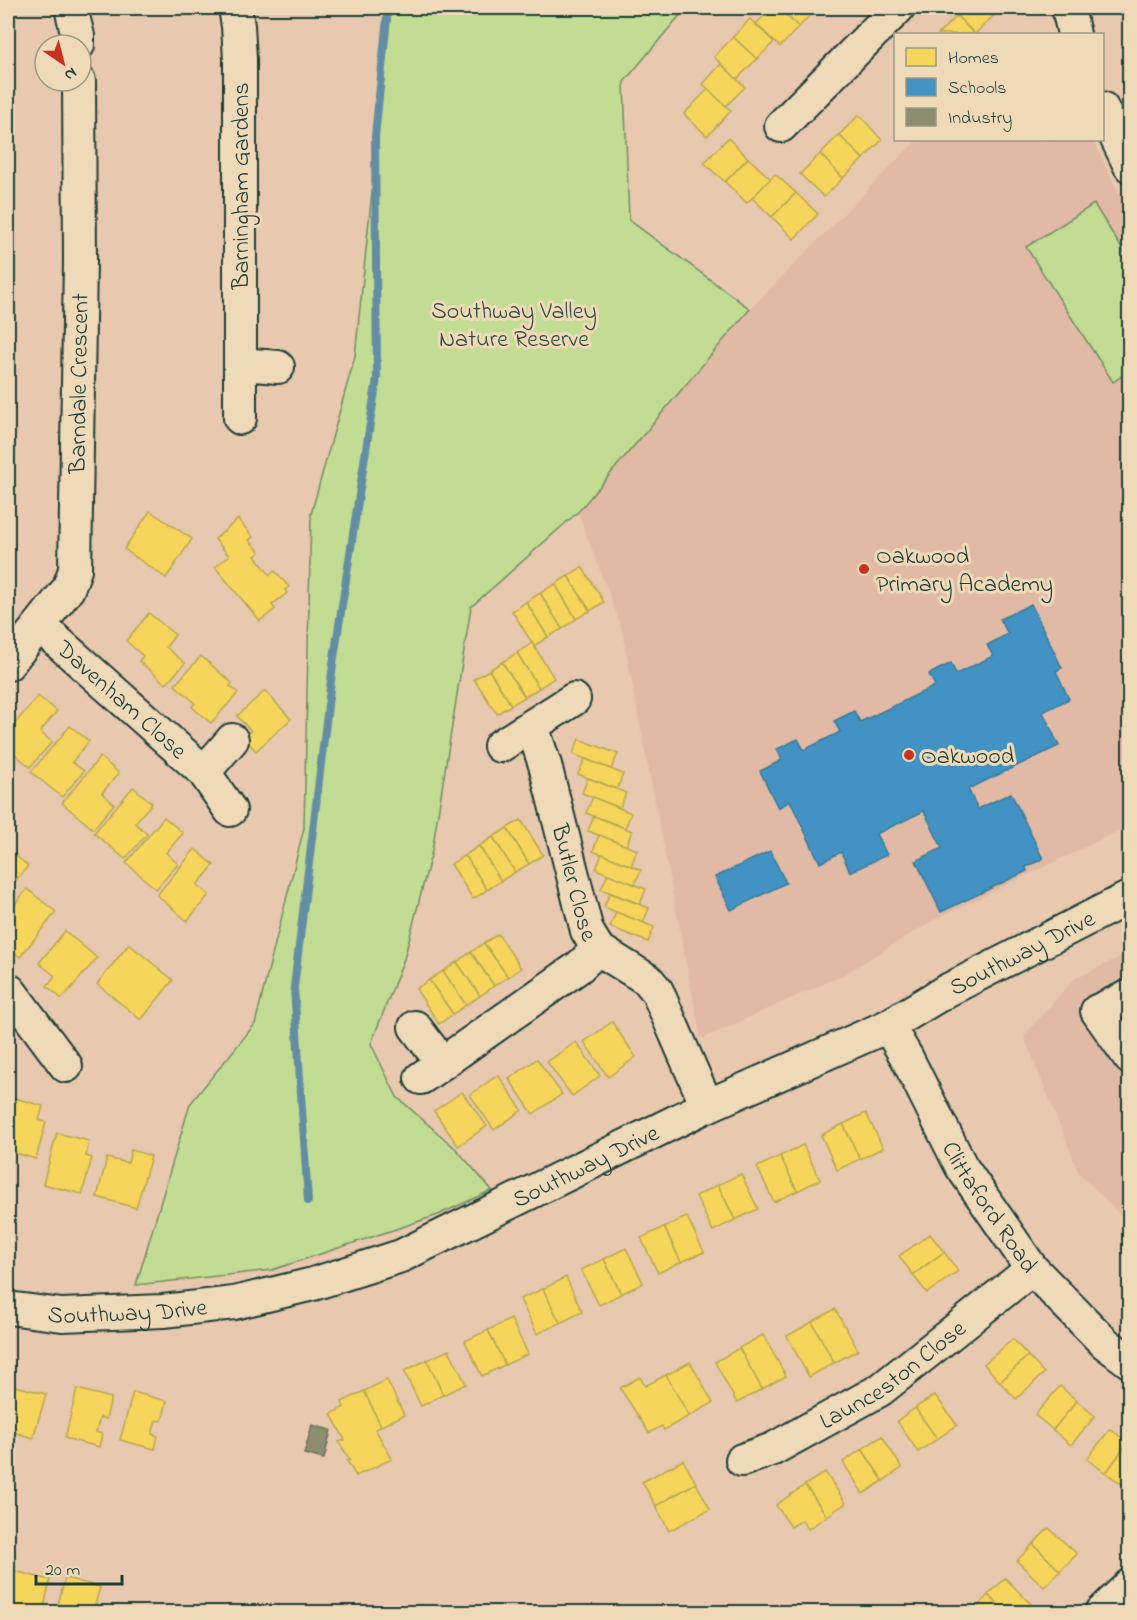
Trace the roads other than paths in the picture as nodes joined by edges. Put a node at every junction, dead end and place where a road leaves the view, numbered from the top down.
1 (71, 8) edge
2 (235, 8) edge
3 (898, 8) edge
4 (1068, 8) edge
5 (77, 33) edge
6 (1074, 33) edge
7 (79, 93) edge
8 (1104, 112) edge
9 (781, 126) dead end
10 (1130, 166) edge
11 (240, 364) junction
12 (278, 367) dead end
13 (240, 418) dead end
14 (40, 626) junction
15 (8, 664) edge
16 (574, 699) dead end
17 (532, 726) junction
18 (232, 740) dead end
19 (500, 746) dead end
20 (204, 771) junction
21 (230, 810) dead end
22 (1130, 897) edge
23 (598, 949) junction
24 (8, 991) edge
25 (1130, 996) edge
26 (888, 1026) junction
27 (415, 1027) dead end
28 (1130, 1058) edge
29 (66, 1066) dead end
30 (707, 1106) junction
31 (1032, 1269) junction
32 (8, 1308) edge
33 (1130, 1362) edge
34 (742, 1460) dead end
35 (1130, 1585) edge
36 (1102, 1612) edge

1 - 5 street
2 - 11 street, Barningham Gardens
3 - 9 street
4 - 6 street
7 - 14 street, Barndale Crescent
8 - 10 street
11 - 12 street
11 - 13 street, Barningham Gardens
14 - 15 street, Barndale Crescent
14 - 20 street, Davenham Close
16 - 17 street
17 - 19 street
17 - 23 street, Butler Close
18 - 20 street, Davenham Close
20 - 21 street, Davenham Close
22 - 26 street, Southway Drive
23 - 27 street
23 - 30 street, Butler Close
24 - 29 street
25 - 28 street
26 - 30 street, Southway Drive
26 - 31 street, Clittaford Road
30 - 32 street, Southway Drive
31 - 33 street, Clittaford Road
31 - 34 street, Launceston Close
35 - 36 street

